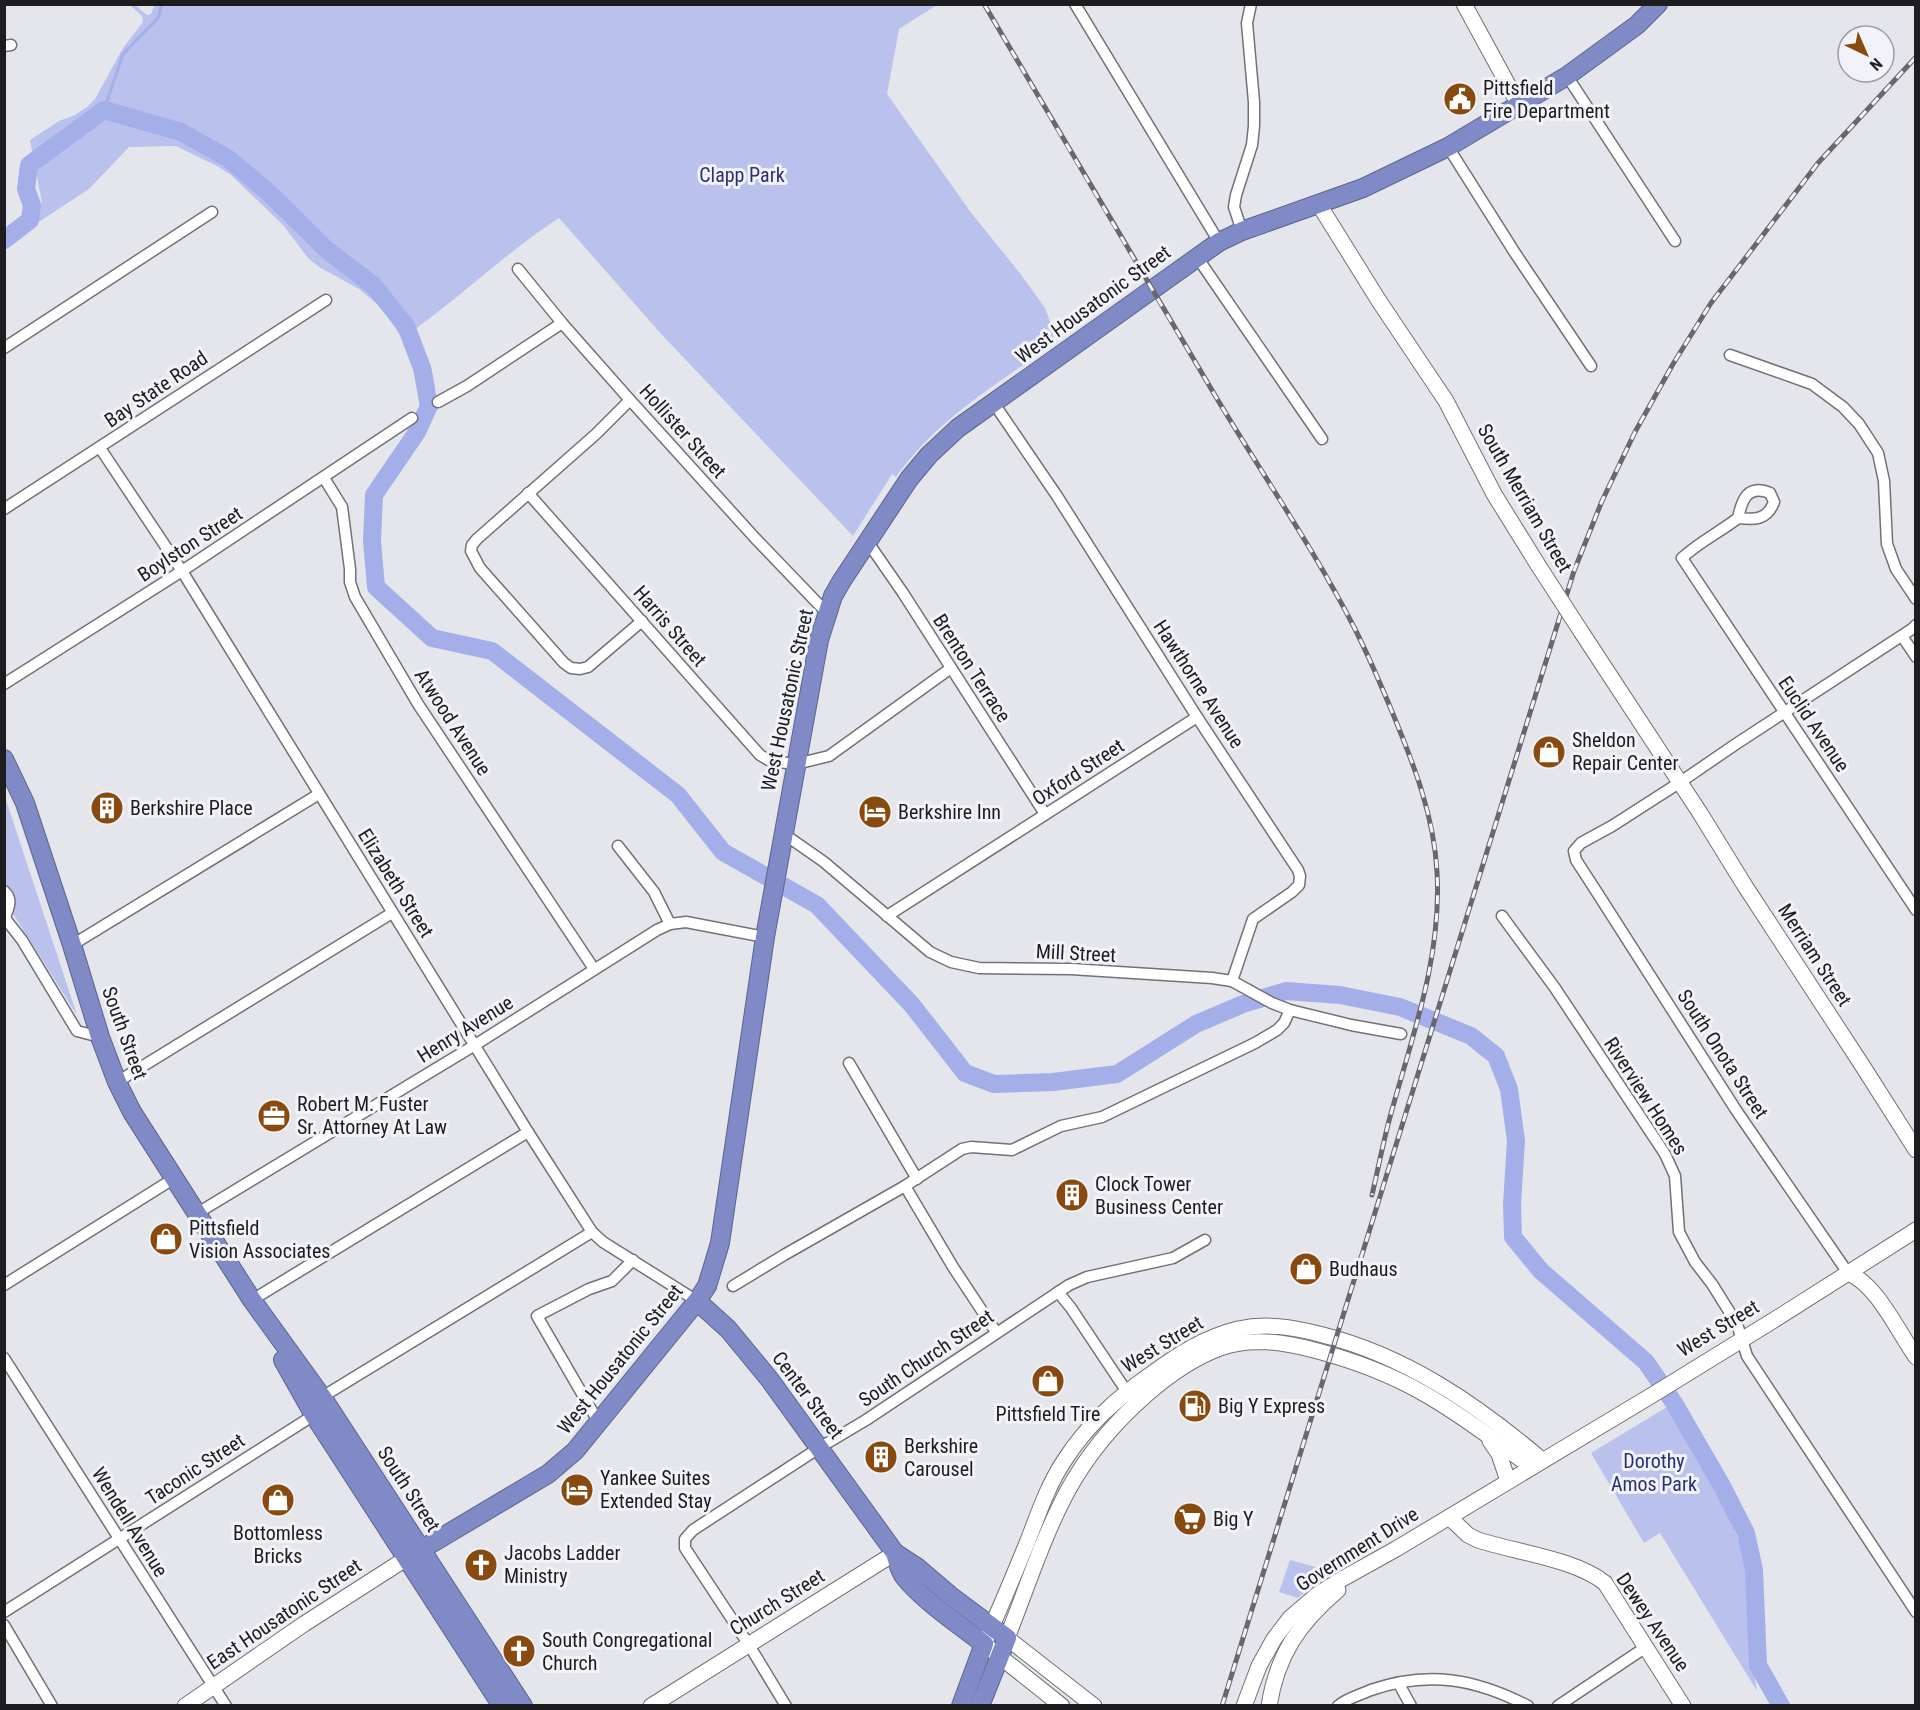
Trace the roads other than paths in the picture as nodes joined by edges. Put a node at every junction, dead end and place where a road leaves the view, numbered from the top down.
1 (1075, 4) edge
2 (1251, 4) edge
3 (1464, 4) edge
4 (1658, 4) edge
5 (1567, 76) junction
6 (1520, 105) junction
7 (1448, 147) junction
8 (1318, 203) junction
9 (212, 212) dead end
10 (1242, 231) junction
11 (1675, 241) dead end
12 (1219, 243) junction
13 (1197, 257) junction
14 (518, 269) dead end
15 (326, 300) dead end
16 (562, 323) junction
17 (4, 348) edge
18 (1730, 355) dead end
19 (1591, 366) dead end
20 (630, 400) junction
21 (438, 402) dead end
22 (993, 402) junction
23 (412, 418) dead end
24 (1322, 439) dead end
25 (100, 448) junction
26 (324, 478) junction
27 (528, 493) junction
28 (4, 509) edge
29 (1738, 518) dead end
30 (867, 542) junction
31 (182, 571) junction
32 (1916, 599) edge
33 (827, 613) junction
34 (642, 621) junction
35 (1916, 625) edge
36 (1902, 636) junction
37 (1916, 657) edge
38 (951, 668) junction
39 (4, 684) edge
40 (1784, 712) junction
41 (1197, 717) junction
42 (4, 759) edge
43 (796, 764) junction
44 (1679, 783) junction
45 (319, 794) junction
46 (1045, 814) junction
47 (783, 841) junction
48 (618, 846) dead end
49 (4, 891) edge
50 (1916, 910) edge
51 (392, 913) junction
52 (887, 916) junction
53 (1502, 916) dead end
54 (5, 917) edge
55 (670, 924) junction
56 (765, 938) junction
57 (72, 945) junction
58 (594, 969) junction
59 (1232, 981) junction
60 (1290, 1010) junction
61 (1401, 1034) dead end
62 (100, 1037) junction
63 (475, 1045) junction
64 (849, 1063) dead end
65 (117, 1082) junction
66 (528, 1132) junction
67 (1916, 1150) edge
68 (173, 1179) junction
69 (916, 1179) junction
70 (905, 1186) junction
71 (196, 1214) junction
72 (1916, 1230) edge
73 (592, 1233) junction
74 (1205, 1240) dead end
75 (633, 1260) junction
76 (1848, 1273) junction
77 (4, 1285) edge
78 (733, 1286) dead end
79 (1058, 1292) junction
80 (252, 1300) junction
81 (697, 1301) junction
82 (996, 1332) junction
83 (1741, 1340) junction
84 (1916, 1357) edge
85 (4, 1358) edge
86 (322, 1397) junction
87 (1131, 1398) junction
88 (314, 1415) junction
89 (599, 1423) junction
90 (1479, 1430) junction
91 (819, 1448) junction
92 (1537, 1464) junction
93 (1508, 1481) junction
94 (1449, 1517) junction
95 (119, 1539) junction
96 (414, 1553) junction
97 (895, 1553) junction
98 (1381, 1558) junction
99 (4, 1612) edge
100 (1916, 1612) edge
101 (4, 1625) edge
102 (992, 1627) junction
103 (1007, 1638) junction
104 (984, 1644) junction
105 (749, 1645) junction
106 (1646, 1647) junction
107 (1000, 1656) junction
108 (1399, 1684) junction
109 (213, 1687) junction
110 (52, 1706) edge
111 (185, 1706) edge
112 (225, 1706) edge
113 (502, 1706) edge
114 (523, 1706) edge
115 (651, 1706) edge
116 (786, 1706) edge
117 (961, 1706) edge
118 (980, 1706) edge
119 (1062, 1706) edge
120 (1094, 1706) edge
121 (1244, 1706) edge
122 (1269, 1706) edge
123 (1338, 1706) edge
124 (1411, 1706) edge
125 (1528, 1706) edge
126 (1558, 1706) edge
127 (1683, 1706) edge

1 - 12 street
2 - 10 street
3 - 6 street
4 - 5 highway, West Housatonic Street
5 - 6 highway, West Housatonic Street
5 - 11 street
6 - 7 highway, West Housatonic Street
7 - 8 highway, West Housatonic Street
7 - 19 street
8 - 10 highway, West Housatonic Street
8 - 44 street, South Merriam Street, bridge
9 - 17 street
10 - 12 highway, West Housatonic Street
12 - 13 highway, West Housatonic Street
13 - 22 highway, West Housatonic Street
13 - 24 street
14 - 16 street, Hollister Street
15 - 25 street, Bay State Road
16 - 20 street, Hollister Street
16 - 21 street
18 - 32 street
20 - 27 street
20 - 33 street, Hollister Street
22 - 30 highway, West Housatonic Street
22 - 41 street, Hawthorne Avenue
23 - 26 street, Boylston Street
25 - 28 street, Bay State Road
25 - 31 street, Elizabeth Street
26 - 31 street, Boylston Street
26 - 58 street, Atwood Avenue
27 - 34 street, Harris Street
27 - 34 street
29 - 40 street, Euclid Avenue
30 - 33 highway, West Housatonic Street
30 - 38 street, Brenton Terrace
31 - 39 street, Boylston Street
31 - 45 street, Elizabeth Street
33 - 43 highway, West Housatonic Street
34 - 43 street, Harris Street
35 - 36 street
36 - 37 street
36 - 40 street
38 - 43 street
38 - 46 street, Brenton Terrace
40 - 44 street
40 - 50 street, Euclid Avenue
41 - 46 street, Oxford Street
41 - 59 street, Hawthorne Avenue
42 - 57 highway, South Street
43 - 47 highway, West Housatonic Street
44 - 67 street, Merriam Street
44 - 76 street, South Onota Street
45 - 51 street, Elizabeth Street
45 - 57 street
46 - 52 street, Oxford Street
47 - 52 street, Mill Street
47 - 56 highway, West Housatonic Street
48 - 55 street
49 - 54 street
51 - 63 street, Elizabeth Street
51 - 65 street
52 - 59 street, Mill Street
53 - 83 street, Riverview Homes
54 - 62 street
55 - 56 street, Henry Avenue
55 - 58 street, Henry Avenue
56 - 81 highway, West Housatonic Street
57 - 62 highway, South Street
58 - 63 street, Henry Avenue
59 - 60 street, Mill Street
60 - 61 street, Mill Street
60 - 69 street
62 - 65 highway, South Street
63 - 66 street, Elizabeth Street
63 - 71 street, Henry Avenue
64 - 69 street
65 - 68 highway, South Street
66 - 73 street, Elizabeth Street
66 - 80 street
68 - 71 highway, South Street
68 - 77 street
69 - 70 street
70 - 78 street
70 - 82 street
71 - 80 highway, South Street
72 - 76 street, West Street
73 - 75 street, Elizabeth Street
73 - 86 street
74 - 79 street, South Church Street
75 - 81 street, Elizabeth Street
75 - 89 street
76 - 83 street, West Street
76 - 84 street
79 - 82 street, South Church Street
79 - 87 street
80 - 86 highway, South Street
80 - 88 highway, South Street
81 - 89 highway, West Housatonic Street
81 - 91 highway, Center Street
82 - 91 street, South Church Street
83 - 92 street, West Street
83 - 100 street, Riverview Homes
85 - 95 street, Wendell Avenue
86 - 96 highway, South Street
87 - 90 street, West Street
87 - 92 street, West Street
87 - 102 street, West Street
87 - 103 street, West Street
88 - 95 street, Taconic Street
88 - 96 highway, South Street
89 - 96 highway, West Housatonic Street
90 - 92 street, West Street
90 - 93 street, West Street
91 - 97 highway, Center Street
91 - 105 street, South Church Street
92 - 93 street, Government Drive
93 - 94 street, Government Drive
94 - 98 street, Government Drive
94 - 106 street, Dewey Avenue
95 - 99 street, Taconic Street
95 - 109 street, Wendell Avenue
96 - 109 street, East Housatonic Street
96 - 113 highway, South Street
96 - 114 highway, South Street
97 - 102 highway, Center Street
97 - 104 highway, Center Street
97 - 105 street, Church Street
98 - 121 street, Government Drive
98 - 122 street
101 - 110 street
102 - 103 highway, Center Street
102 - 104 street, West Street
103 - 107 highway, West Street
103 - 120 street, Center Street
104 - 107 street, Center Street
104 - 117 highway, West Street
105 - 115 street, Church Street
105 - 116 street
106 - 126 street
106 - 127 street, Dewey Avenue
107 - 118 highway, West Street
107 - 119 street, Center Street
108 - 123 street
108 - 124 street
108 - 125 street
109 - 111 street, East Housatonic Street
109 - 112 street, Wendell Avenue

